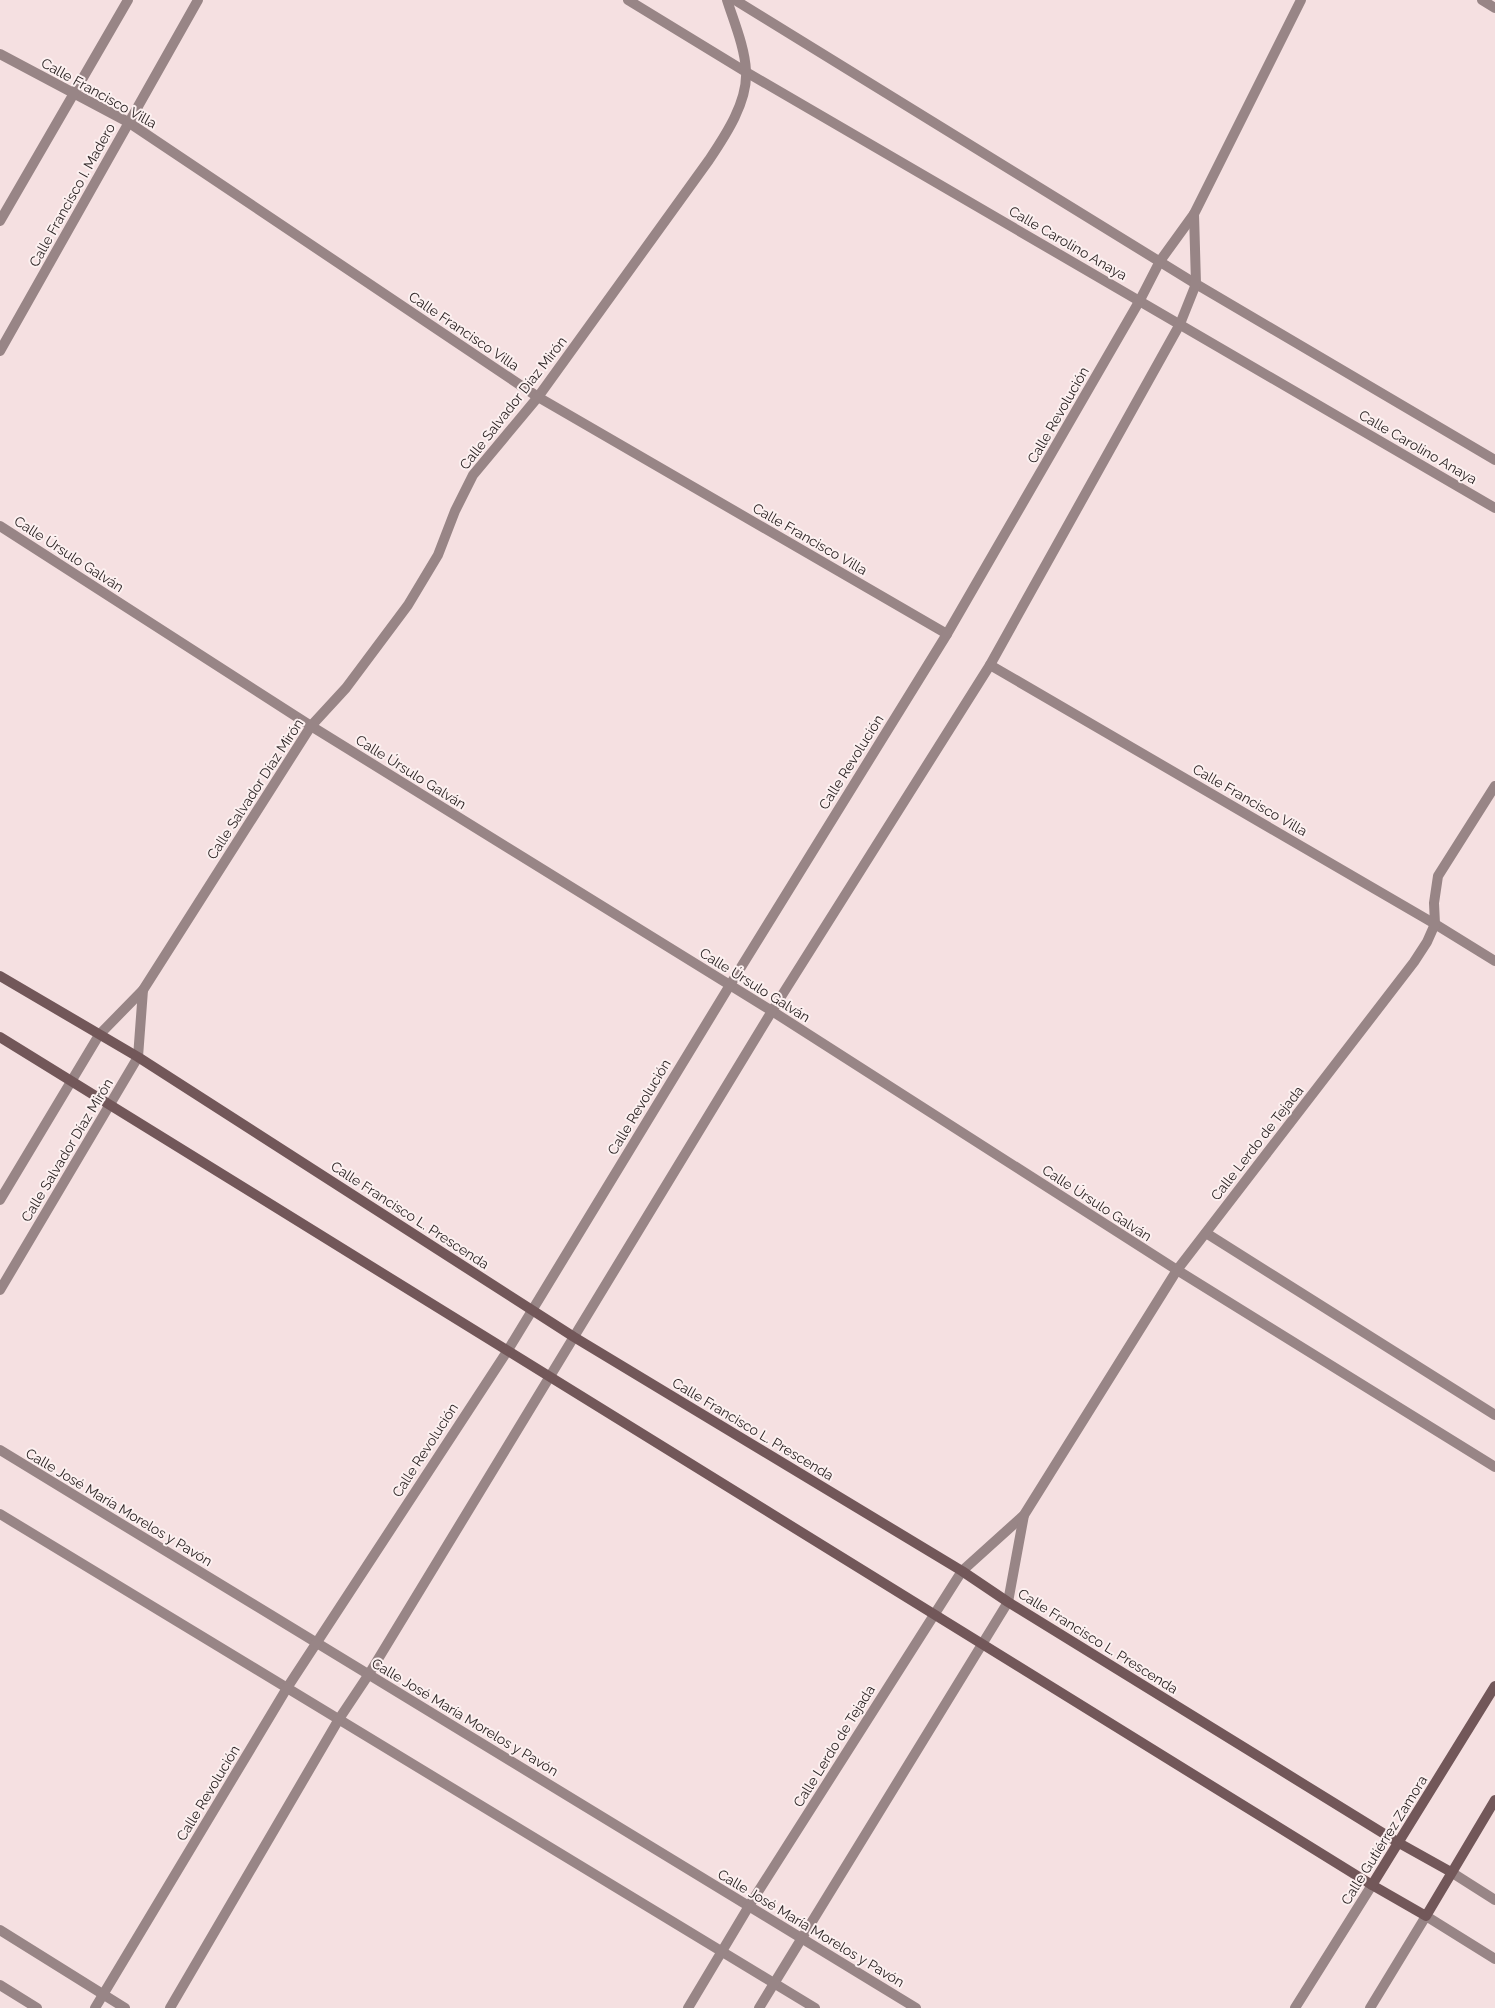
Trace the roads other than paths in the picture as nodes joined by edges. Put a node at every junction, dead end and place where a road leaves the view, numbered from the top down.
1 (128, 0) edge
2 (198, 0) edge
3 (628, 0) edge
4 (727, 0) edge
5 (735, 0) edge
6 (1301, 0) edge
7 (1482, 0) edge
8 (1495, 8) edge
9 (0, 54) edge
10 (746, 72) junction
11 (73, 94) junction
12 (128, 122) junction
13 (1194, 214) junction
14 (0, 221) edge
15 (1160, 261) junction
16 (1196, 284) junction
17 (1140, 300) junction
18 (1180, 324) junction
19 (0, 351) edge
20 (538, 397) junction
21 (1495, 460) edge
22 (1495, 508) edge
23 (0, 526) edge
24 (947, 634) junction
25 (990, 665) junction
26 (311, 726) junction
27 (1495, 786) edge
28 (1435, 924) junction
29 (1495, 961) edge
30 (0, 976) edge
31 (730, 985) junction
32 (144, 990) junction
33 (772, 1011) junction
34 (99, 1035) junction
35 (0, 1037) edge
36 (138, 1058) junction
37 (72, 1080) junction
38 (110, 1105) junction
39 (0, 1200) edge
40 (1206, 1233) junction
41 (1177, 1270) junction
42 (0, 1290) edge
43 (532, 1309) junction
44 (574, 1337) junction
45 (508, 1350) junction
46 (551, 1376) junction
47 (1495, 1415) edge
48 (0, 1450) edge
49 (1495, 1468) edge
50 (0, 1514) edge
51 (1024, 1516) junction
52 (962, 1571) junction
53 (1008, 1602) junction
54 (934, 1613) junction
55 (315, 1642) junction
56 (983, 1644) junction
57 (368, 1674) junction
58 (1495, 1686) edge
59 (286, 1688) junction
60 (339, 1719) junction
61 (1495, 1800) edge
62 (1399, 1843) junction
63 (1451, 1872) junction
64 (1372, 1885) junction
65 (1495, 1900) edge
66 (749, 1906) junction
67 (1426, 1916) junction
68 (0, 1930) edge
69 (801, 1938) junction
70 (722, 1952) junction
71 (1495, 1959) edge
72 (774, 1983) junction
73 (0, 1985) edge
74 (103, 1994) junction
75 (37, 2008) edge
76 (95, 2008) edge
77 (125, 2008) edge
78 (170, 2008) edge
79 (688, 2008) edge
80 (759, 2008) edge
81 (815, 2008) edge
82 (916, 2008) edge
83 (1296, 2008) edge
84 (1370, 2008) edge

1 - 11 street
2 - 12 street, Calle Francisco I. Madero
3 - 10 street, Calle Carolino Anaya
4 - 10 street, Calle Salvador Díaz Mirón
5 - 15 street, Calle Carolino Anaya
6 - 13 street, Calle Revolución
7 - 8 street
9 - 11 street, Calle Francisco Villa
10 - 17 street, Calle Carolino Anaya
10 - 20 street, Calle Salvador Díaz Mirón
11 - 12 street, Calle Francisco Villa
11 - 14 street
12 - 19 street, Calle Francisco I. Madero
12 - 20 street, Calle Francisco Villa
13 - 15 street, Calle Revolución
13 - 16 street, Calle Revolución
15 - 16 street, Calle Carolino Anaya
15 - 17 street, Calle Revolución
16 - 18 street, Calle Revolución
16 - 21 street, Calle Carolino Anaya
17 - 18 street, Calle Carolino Anaya
17 - 24 street, Calle Revolución
18 - 22 street, Calle Carolino Anaya
18 - 25 street, Calle Revolución
20 - 24 street, Calle Francisco Villa
20 - 26 street, Calle Salvador Díaz Mirón
23 - 26 street, Calle Úrsulo Galván
24 - 31 street, Calle Revolución
25 - 28 street, Calle Francisco Villa
25 - 33 street, Calle Revolución
26 - 31 street, Calle Úrsulo Galván
26 - 32 street, Calle Salvador Díaz Mirón
27 - 28 street, Calle Lerdo de Tejada
28 - 29 street, Calle Francisco Villa
28 - 40 street, Calle Lerdo de Tejada
30 - 34 main road, Calle Francisco L. Prescenda
31 - 33 street, Calle Úrsulo Galván
31 - 43 street, Calle Revolución
32 - 34 street, Calle Salvador Díaz Mirón
32 - 36 street, Calle Salvador Díaz Mirón
33 - 41 street, Calle Úrsulo Galván
33 - 44 street, Calle Revolución
34 - 36 main road, Calle Francisco L. Prescenda
34 - 37 street, Calle Salvador Díaz Mirón
35 - 37 main road
36 - 38 street, Calle Salvador Díaz Mirón
36 - 43 main road, Calle Francisco L. Prescenda
37 - 38 main road
37 - 39 street, Calle Salvador Díaz Mirón
38 - 42 street, Calle Salvador Díaz Mirón
38 - 45 main road
40 - 41 street, Calle Lerdo de Tejada
40 - 47 street
41 - 49 street, Calle Úrsulo Galván
41 - 51 street, Calle Lerdo de Tejada
43 - 44 main road, Calle Francisco L. Prescenda
43 - 45 street, Calle Revolución
44 - 46 street, Calle Revolución
44 - 52 main road, Calle Francisco L. Prescenda
45 - 46 main road
45 - 55 street, Calle Revolución
46 - 54 main road
46 - 57 street, Calle Revolución
48 - 55 street, Calle José María Morelos y Pavón
50 - 59 street
51 - 52 street, Calle Lerdo de Tejada
51 - 53 street, Calle Lerdo de Tejada
52 - 53 main road, Calle Francisco L. Prescenda
52 - 54 street, Calle Lerdo de Tejada
53 - 56 street, Calle Lerdo de Tejada
53 - 62 main road, Calle Francisco L. Prescenda
54 - 56 main road
54 - 66 street, Calle Lerdo de Tejada
55 - 57 street, Calle José María Morelos y Pavón
55 - 59 street, Calle Revolución
56 - 64 main road
56 - 69 street, Calle Lerdo de Tejada
57 - 60 street, Calle Revolución
57 - 66 street, Calle José María Morelos y Pavón
58 - 62 main road, Calle Gutiérrez Zamora
59 - 60 street
59 - 74 street, Calle Revolución
60 - 70 street
60 - 78 street, Calle Revolución
61 - 63 main road
62 - 63 main road, Calle Francisco L. Prescenda
62 - 64 main road, Calle Gutiérrez Zamora
63 - 65 street, Calle Francisco L. Prescenda
63 - 67 main road
64 - 67 main road
64 - 83 street, Calle Gutiérrez Zamora
66 - 69 street, Calle José María Morelos y Pavón
66 - 70 street, Calle Lerdo de Tejada
67 - 71 street
67 - 84 street
68 - 74 street
69 - 72 street, Calle Lerdo de Tejada
69 - 82 street, Calle José María Morelos y Pavón
70 - 72 street
70 - 79 street, Calle Lerdo de Tejada
72 - 80 street, Calle Lerdo de Tejada
72 - 81 street
73 - 75 street
74 - 76 street, Calle Revolución
74 - 77 street

